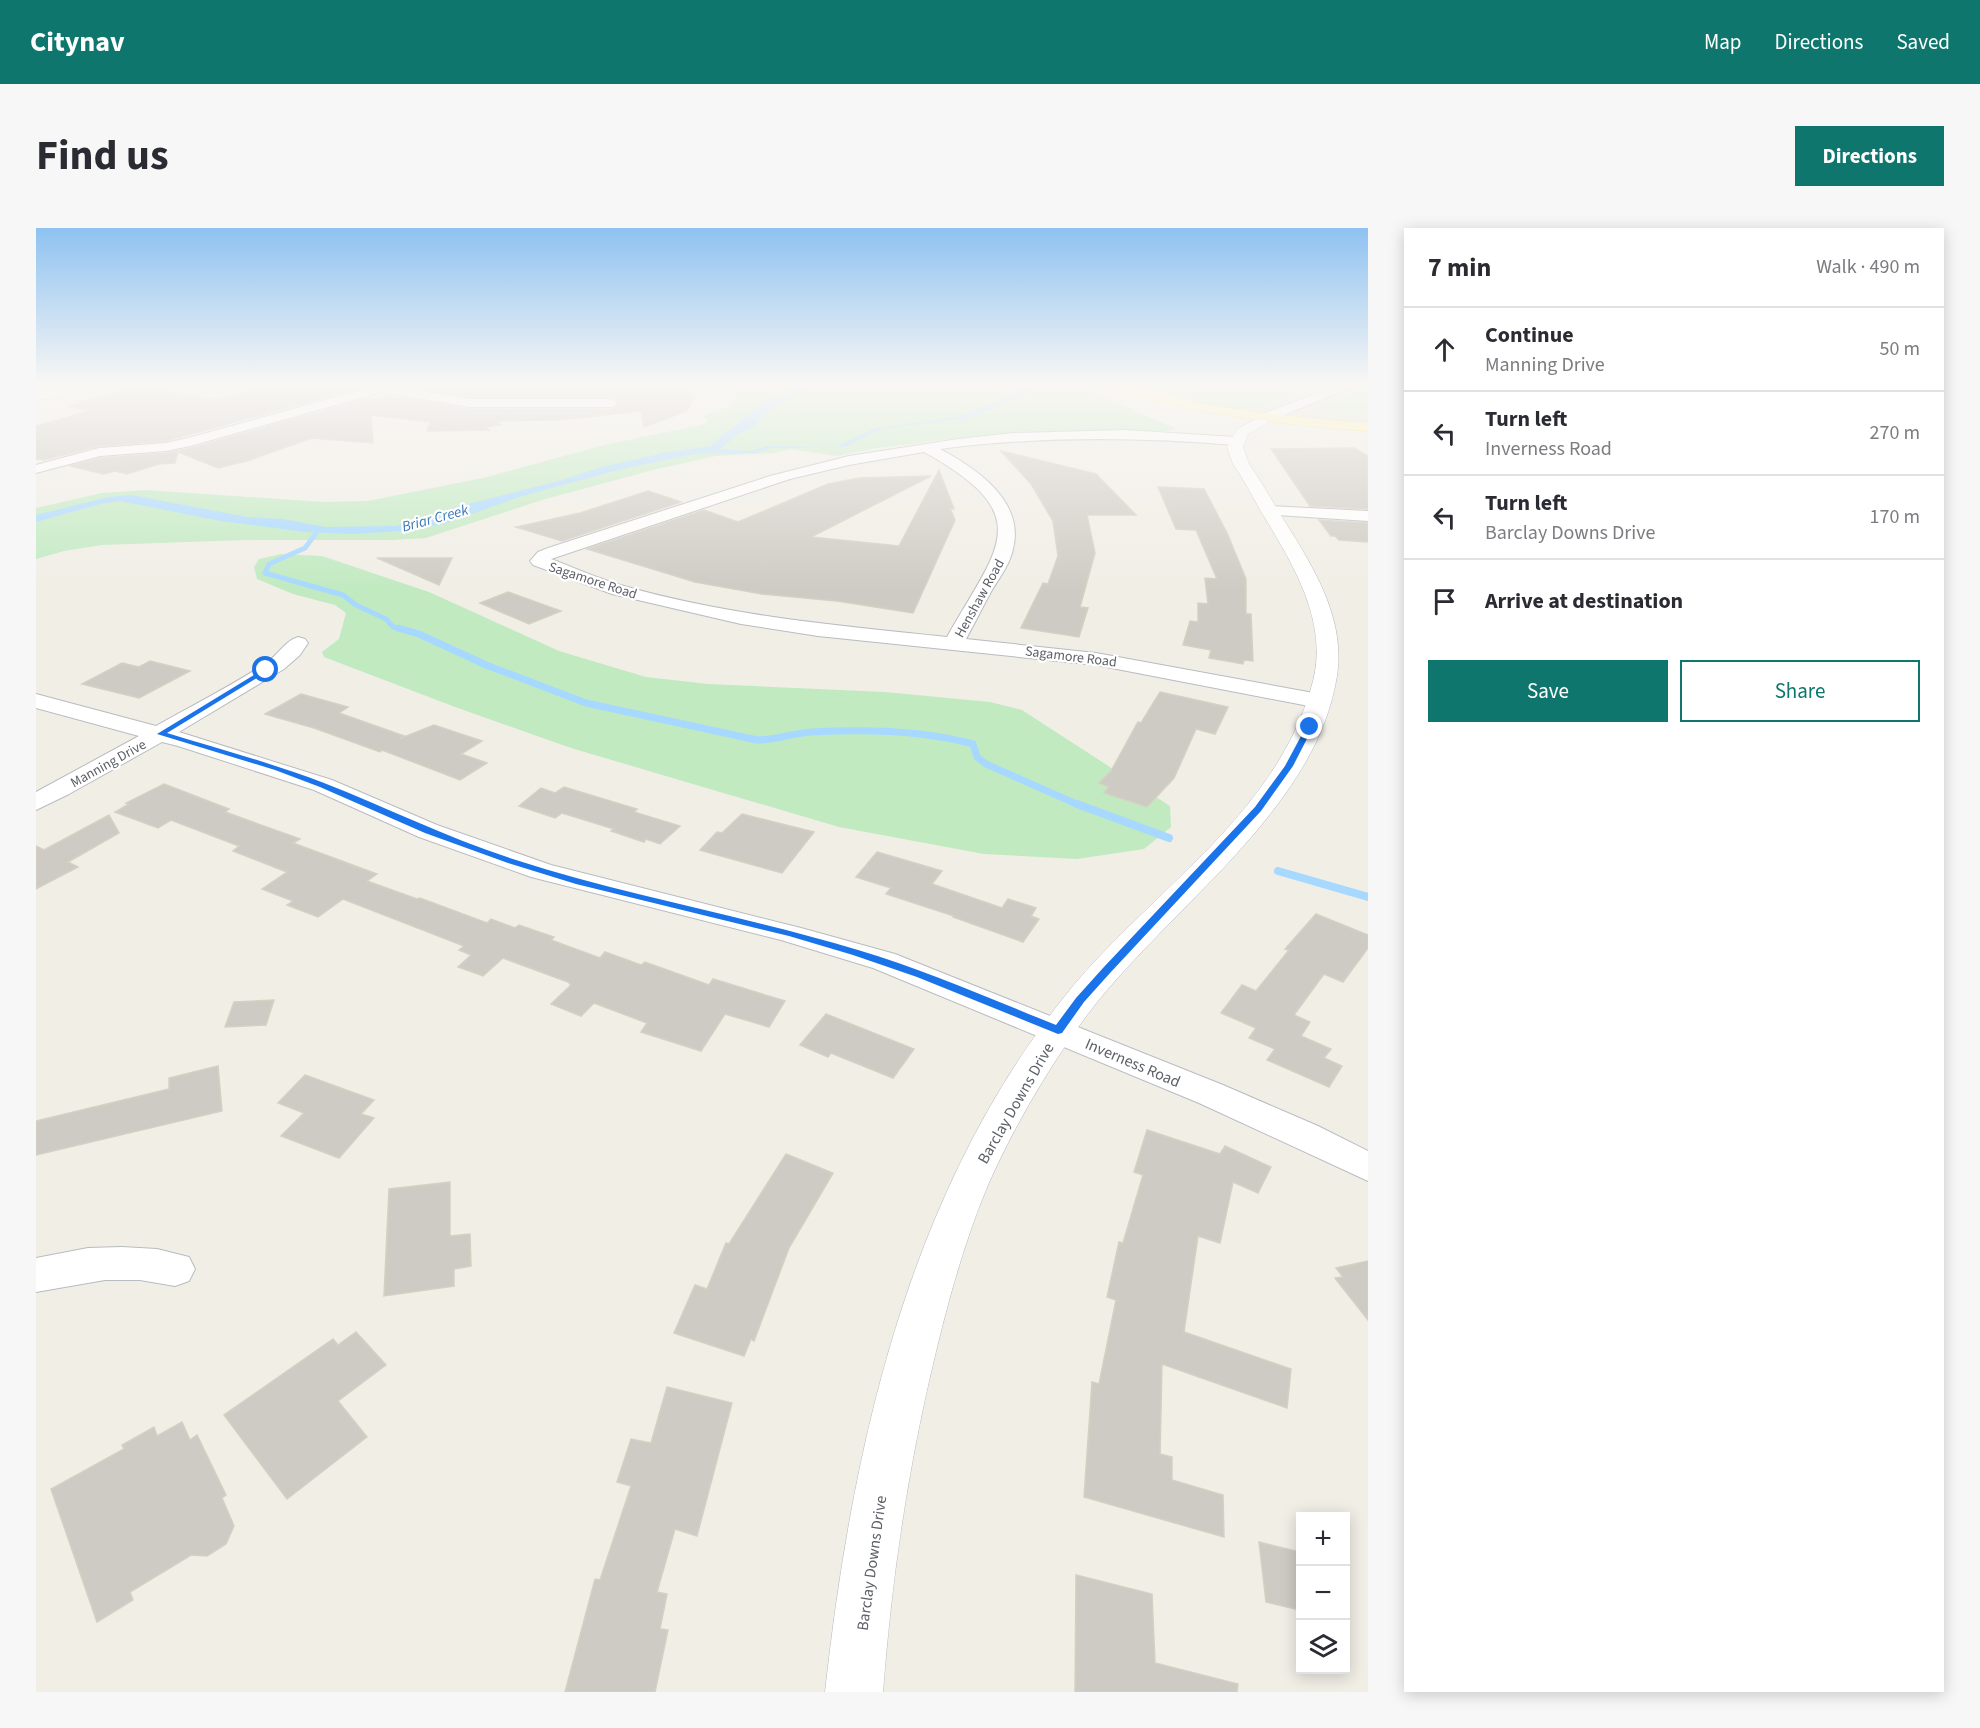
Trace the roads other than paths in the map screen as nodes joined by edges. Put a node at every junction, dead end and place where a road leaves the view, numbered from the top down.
1 (94, 453) edge
2 (889, 453) edge
3 (937, 453) edge
4 (1236, 453) edge
5 (36, 469) edge
6 (1270, 511) junction
7 (1368, 516) edge
8 (954, 643) junction
9 (298, 644) dead end
10 (36, 701) edge
11 (1319, 701) junction
12 (160, 734) junction
13 (36, 802) edge
14 (1058, 1030) junction
15 (1368, 1167) edge
16 (175, 1269) dead end
17 (36, 1275) edge
18 (854, 1692) edge

1 - 5 street
2 - 8 street, Sagamore Road
3 - 8 street, Henshaw Road
4 - 6 street, Barclay Downs Drive
6 - 7 street
6 - 11 street, Barclay Downs Drive
8 - 11 street, Sagamore Road
9 - 12 street, Manning Drive
10 - 12 street, Inverness Road
11 - 14 street, Barclay Downs Drive
12 - 13 street, Manning Drive
12 - 14 street, Inverness Road
14 - 15 street, Inverness Road
14 - 18 street, Barclay Downs Drive
16 - 17 street

